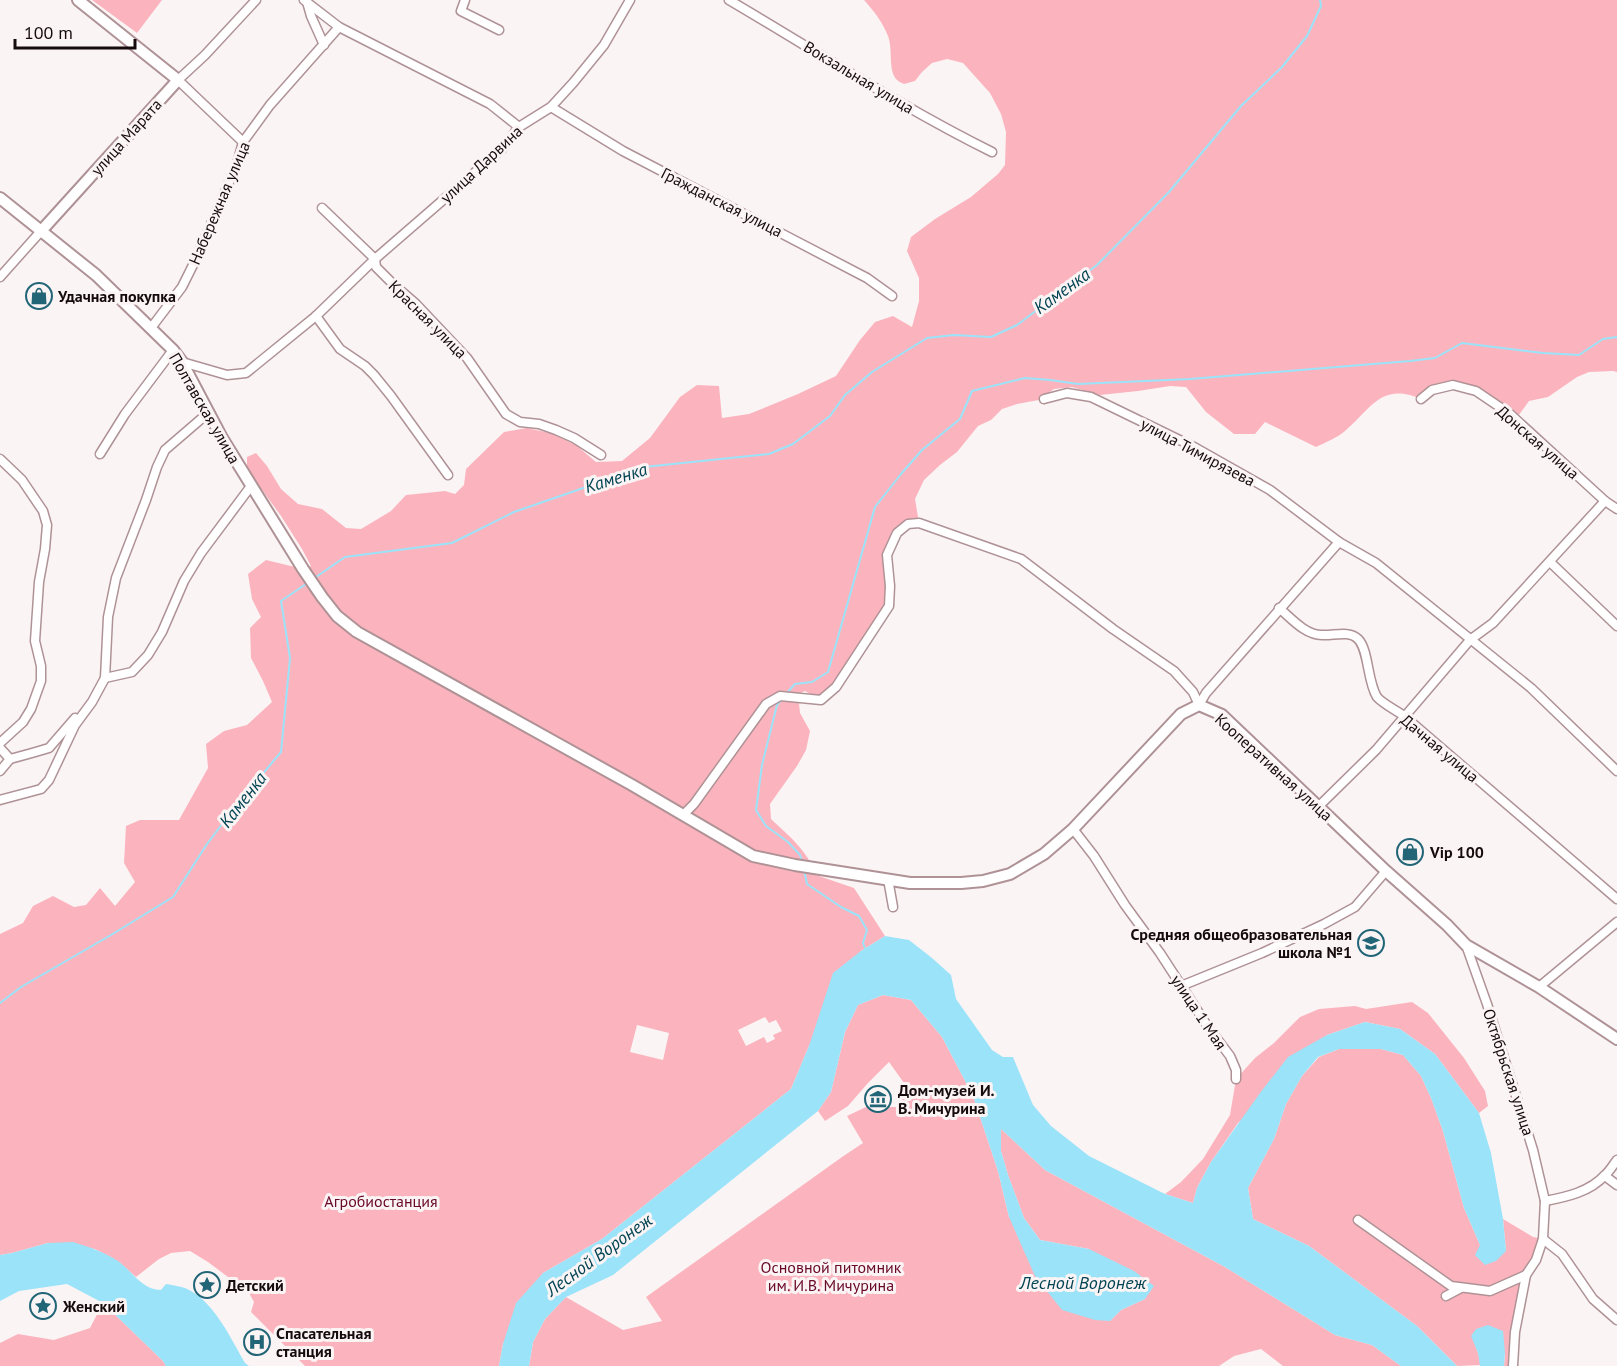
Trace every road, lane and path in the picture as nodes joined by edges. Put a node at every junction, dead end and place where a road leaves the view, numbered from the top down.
1 (78, 0) edge
2 (256, 0) edge
3 (465, 0) edge
4 (729, 0) edge
5 (305, 1) edge
6 (627, 1) edge
7 (339, 27) junction
8 (499, 30) dead end
9 (324, 45) junction
10 (178, 80) junction
11 (551, 108) junction
12 (519, 127) junction
13 (243, 142) junction
14 (992, 152) dead end
15 (0, 198) edge
16 (322, 208) dead end
17 (42, 230) junction
18 (375, 259) junction
19 (0, 277) edge
20 (892, 296) dead end
21 (316, 316) junction
22 (151, 328) junction
23 (173, 350) junction
24 (182, 362) junction
25 (1044, 399) dead end
26 (1421, 399) dead end
27 (208, 413) junction
28 (100, 454) dead end
29 (601, 455) dead end
30 (0, 459) edge
31 (448, 475) dead end
32 (251, 486) junction
33 (1605, 501) junction
34 (1617, 509) edge
35 (1339, 542) junction
36 (1550, 562) junction
37 (1279, 608) junction
38 (1617, 626) edge
39 (1470, 640) junction
40 (105, 678) junction
41 (1199, 705) junction
42 (85, 711) junction
43 (1404, 716) junction
44 (0, 742) edge
45 (0, 748) edge
46 (10, 759) junction
47 (0, 771) edge
48 (1617, 771) edge
49 (0, 800) edge
50 (1319, 807) junction
51 (683, 815) junction
52 (1073, 829) junction
53 (1386, 871) junction
54 (888, 879) junction
55 (1617, 899) edge
56 (893, 907) dead end
57 (1617, 922) edge
58 (1466, 945) junction
59 (1181, 986) junction
60 (1539, 987) junction
61 (1617, 1039) edge
62 (1236, 1079) dead end
63 (1617, 1160) edge
64 (1605, 1176) junction
65 (1617, 1185) edge
66 (1545, 1201) junction
67 (1358, 1220) dead end
68 (1543, 1239) junction
69 (1526, 1275) junction
70 (1462, 1288) junction
71 (1446, 1296) dead end
72 (1617, 1320) edge
73 (1513, 1366) edge

1 - 10 street
2 - 10 street, улица Марата
3 - 8 street
4 - 14 street, Вокзальная улица
5 - 7 street
5 - 9 street
6 - 11 street, улица Дарвина
7 - 9 street, Набережная улица
7 - 12 street
9 - 13 street, Набережная улица
10 - 13 street
10 - 17 street, улица Марата
11 - 12 street, улица Дарвина
11 - 20 street, Гражданская улица
12 - 18 street, улица Дарвина
13 - 22 street, Набережная улица
15 - 17 street, Полтавская улица
16 - 18 street, Красная улица
17 - 19 street, улица Марата
17 - 22 street, Полтавская улица
18 - 21 street, улица Дарвина
18 - 29 street, Красная улица
21 - 24 street, улица Дарвина
21 - 31 street
22 - 23 street, Полтавская улица
23 - 24 street, Полтавская улица
23 - 28 street
24 - 27 street, Полтавская улица
25 - 35 street, улица Тимирязева
26 - 33 street, Донская улица
27 - 32 street, Полтавская улица
27 - 40 street
30 - 44 street
32 - 40 street
32 - 51 street, Полтавская улица
33 - 34 street, Донская улица
33 - 36 street
35 - 37 street
35 - 39 street, улица Тимирязева
36 - 38 street
36 - 39 street
37 - 41 street
37 - 43 street, Дачная улица
39 - 43 street
39 - 48 street, улица Тимирязева
40 - 42 street
41 - 50 street, Кооперативная улица
41 - 51 street, Кооперативная улица
41 - 52 street
42 - 46 street
42 - 49 street
43 - 50 street
43 - 55 street, Дачная улица
45 - 46 street
46 - 47 street
50 - 53 street, Кооперативная улица
51 - 54 street, Полтавская улица
52 - 54 street
52 - 59 street, улица 1 Мая
53 - 58 street, Кооперативная улица
53 - 59 street
54 - 56 street
57 - 60 street
58 - 60 street, Кооперативная улица
58 - 66 street, Октябрьская улица
59 - 62 street, улица 1 Мая
60 - 61 street, Кооперативная улица
63 - 64 street
64 - 65 street
64 - 66 street
66 - 68 street, Октябрьская улица
67 - 70 street
68 - 69 street, Октябрьская улица
68 - 72 street
69 - 70 street
69 - 73 street, Октябрьская улица
70 - 71 street

